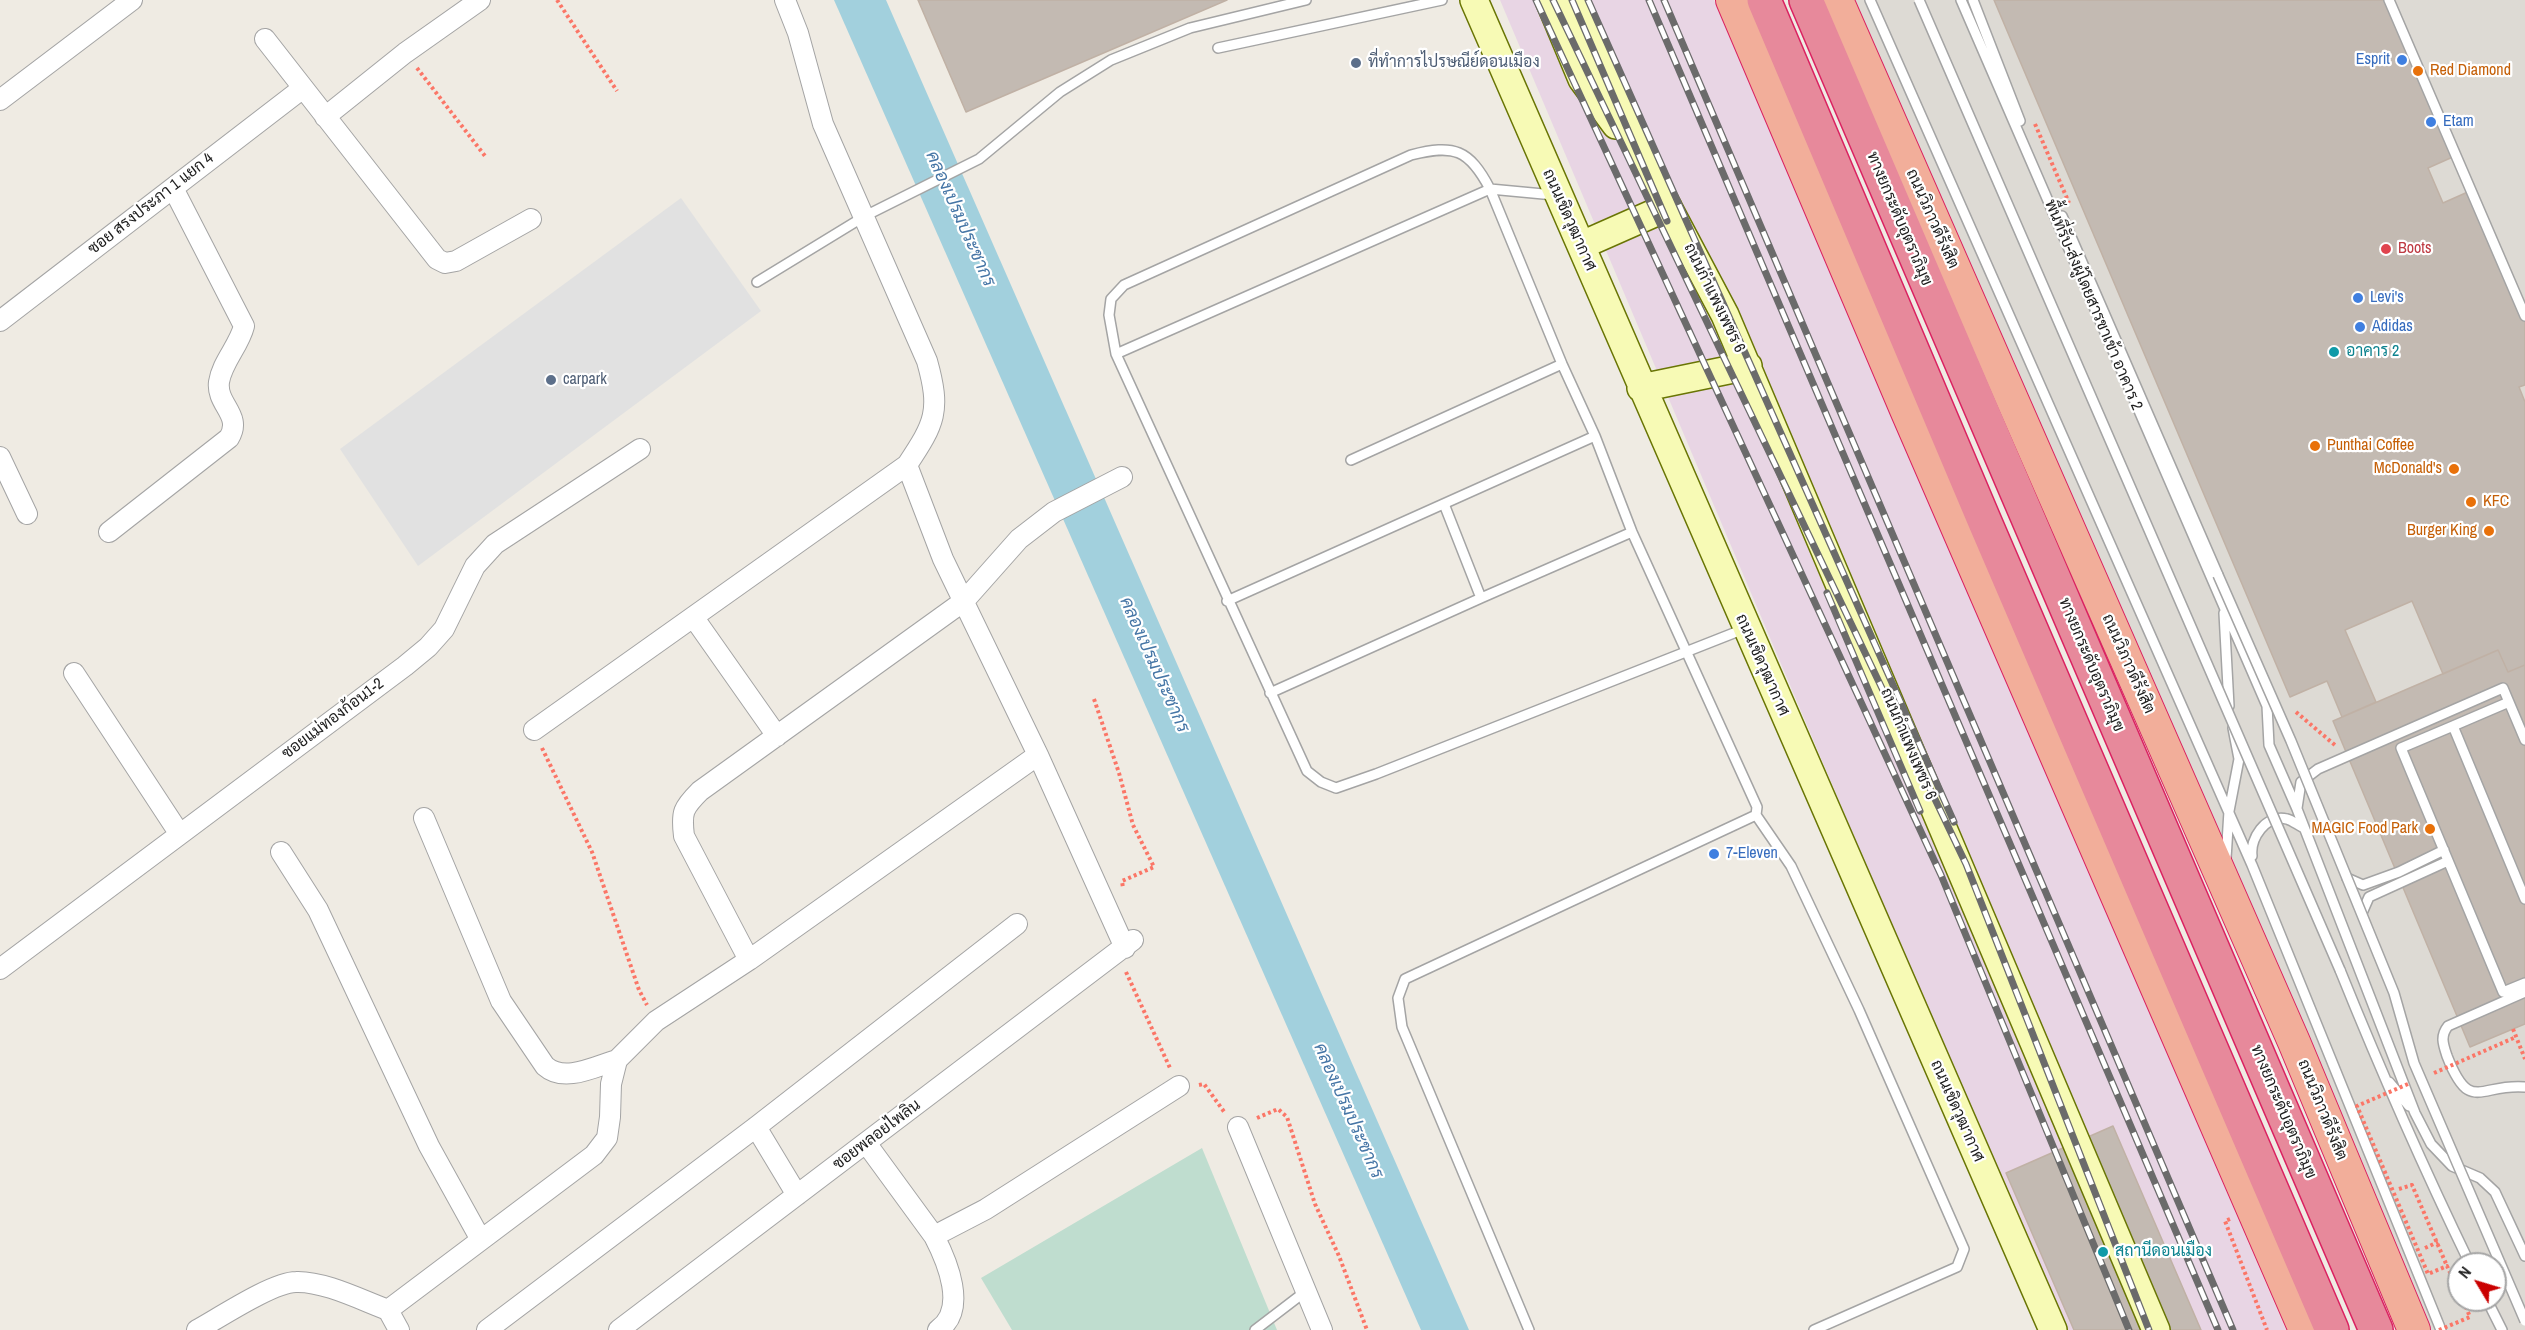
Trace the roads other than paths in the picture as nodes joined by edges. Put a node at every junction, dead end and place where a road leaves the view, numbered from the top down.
1 (132, 0) edge
2 (480, 0) edge
3 (785, 0) edge
4 (1306, 0) edge
5 (1442, 0) edge
6 (1474, 0) edge
7 (1549, 0) edge
8 (1570, 0) edge
9 (1732, 0) edge
10 (1764, 0) edge
11 (1806, 0) edge
12 (1837, 0) edge
13 (1870, 0) edge
14 (1921, 0) edge
15 (1973, 0) edge
16 (2389, 0) edge
17 (1962, 2) edge
18 (265, 39) dead end
19 (1218, 48) dead end
20 (303, 88) junction
21 (0, 100) edge
22 (326, 117) junction
23 (1646, 164) junction
24 (172, 188) junction
25 (1490, 189) junction
26 (1557, 195) junction
27 (1668, 207) junction
28 (865, 216) junction
29 (531, 219) dead end
30 (1582, 245) junction
31 (757, 282) dead end
32 (2525, 316) edge
33 (0, 321) edge
34 (1116, 354) junction
35 (1562, 364) junction
36 (1748, 366) junction
37 (1641, 388) junction
38 (1595, 436) junction
39 (640, 449) dead end
40 (0, 457) edge
41 (1351, 460) dead end
42 (907, 465) junction
43 (1122, 477) dead end
44 (1444, 504) junction
45 (27, 514) dead end
46 (109, 532) dead end
47 (1632, 532) junction
48 (1481, 598) junction
49 (964, 601) junction
50 (1227, 601) junction
51 (2223, 605) junction
52 (694, 618) junction
53 (1746, 628) junction
54 (1685, 651) junction
55 (74, 673) dead end
56 (1270, 693) junction
57 (2510, 702) junction
58 (2229, 706) junction
59 (2453, 726) junction
60 (534, 730) road end
61 (777, 736) junction
62 (2525, 740) edge
63 (1038, 755) junction
64 (2297, 809) junction
65 (2229, 811) junction
66 (1756, 815) junction
67 (424, 818) dead end
68 (2304, 828) junction
69 (179, 833) junction
70 (2444, 850) junction
71 (281, 852) dead end
72 (2448, 861) junction
73 (2253, 865) junction
74 (2347, 878) junction
75 (2224, 884) junction
76 (2525, 899) edge
77 (2362, 913) junction
78 (1017, 924) dead end
79 (749, 960) junction
80 (0, 969) edge
81 (2525, 983) edge
82 (2525, 992) edge
83 (617, 1060) junction
84 (2382, 1073) junction
85 (1179, 1086) road end
86 (2525, 1087) edge
87 (2415, 1113) junction
88 (756, 1127) junction
89 (1238, 1127) road end
90 (866, 1143) junction
91 (798, 1195) junction
92 (934, 1236) junction
93 (481, 1240) junction
94 (2464, 1252) edge
95 (2525, 1257) edge
96 (1306, 1291) junction
97 (388, 1310) junction
98 (2493, 1312) edge
99 (2525, 1321) edge
100 (197, 1330) edge
101 (399, 1330) edge
102 (487, 1330) edge
103 (619, 1330) edge
104 (938, 1330) edge
105 (1255, 1330) edge
106 (1322, 1330) edge
107 (1529, 1330) edge
108 (1814, 1330) edge
109 (2053, 1330) edge
110 (2156, 1330) edge
111 (2305, 1330) edge
112 (2332, 1330) edge
113 (2376, 1330) edge
114 (2414, 1330) edge
115 (2440, 1330) edge
116 (2502, 1330) edge

1 - 21 street
2 - 22 street
3 - 28 street
4 - 28 lane
5 - 19 lane
6 - 26 main road, ถนนเชิดวุฒากาศ
7 - 23 main road, ถนนกำแพงเพชร 6
8 - 23 main road, ถนนกำแพงเพชร 6
9 - 111 highway
10 - 112 highway
11 - 113 highway, ทางยกระดับอุตราภิมุข
12 - 75 highway, ถนนวิภาวดีรังสิต
13 - 65 lane
14 - 58 lane
14 - 84 lane, bridge
15 - 74 lane, bridge
16 - 32 lane
17 - 51 lane, พื้นที่รับ-ส่งผู้โดยสารขาเข้า อาคาร 2
18 - 20 street
20 - 22 street
20 - 24 street, ซอย สรงประภา 1 แยก 4
22 - 29 street
23 - 27 main road, ถนนกำแพงเพชร 6
24 - 33 street, ซอย สรงประภา 1 แยก 4
24 - 46 street
25 - 26 lane
25 - 34 lane
25 - 34 lane
25 - 35 lane
26 - 30 main road, ถนนเชิดวุฒากาศ
27 - 30 main road
27 - 36 main road, ถนนกำแพงเพชร 6
28 - 31 lane
28 - 42 street
30 - 37 main road, ถนนเชิดวุฒากาศ
34 - 50 lane
35 - 38 lane
35 - 41 lane
36 - 37 main road
36 - 110 main road, ถนนกำแพงเพชร 6
37 - 53 main road, ถนนเชิดวุฒากาศ
38 - 44 lane
38 - 47 lane
39 - 69 street, ซอยแม่ทองก้อน1-2
40 - 45 street
42 - 49 street
42 - 52 street
43 - 49 street
44 - 48 lane
44 - 50 lane
47 - 48 lane
47 - 54 lane
48 - 56 lane
49 - 61 street
49 - 63 street
50 - 56 lane
51 - 58 lane
51 - 64 lane, พื้นที่รับ-ส่งผู้โดยสารขาเข้า อาคาร 2
52 - 60 street
52 - 61 street
53 - 54 lane
53 - 109 main road, ถนนเชิดวุฒากาศ
54 - 56 lane
54 - 66 lane
55 - 69 street
57 - 59 lane
57 - 62 lane
57 - 64 lane
58 - 65 lane
59 - 70 lane
59 - 76 lane
61 - 79 street
63 - 79 street
63 - 90 street, ซอยพลอยไพลิน
64 - 68 lane, พื้นที่รับ-ส่งผู้โดยสารขาเข้า อาคาร 2
65 - 73 lane
65 - 75 lane
66 - 107 lane
66 - 108 lane
67 - 83 street
68 - 73 lane
68 - 87 lane, พื้นที่รับ-ส่งผู้โดยสารขาเข้า อาคาร 2
69 - 80 street, ซอยแม่ทองก้อน1-2
70 - 72 lane
70 - 74 lane
71 - 93 street
72 - 77 lane
72 - 81 lane
73 - 115 lane
74 - 77 lane, bridge
75 - 114 highway, ถนนวิภาวดีรังสิต
77 - 99 lane, bridge
78 - 88 street
79 - 83 street
82 - 86 lane
83 - 93 street
84 - 87 lane
84 - 94 lane
85 - 92 street
87 - 95 lane
88 - 91 street
88 - 102 street
89 - 96 street
90 - 91 street, ซอยพลอยไพลิน
90 - 92 street
91 - 103 street, ซอยพลอยไพลิน
92 - 104 street
93 - 97 street
96 - 105 lane
96 - 106 street
97 - 100 street
97 - 101 street
98 - 116 lane

